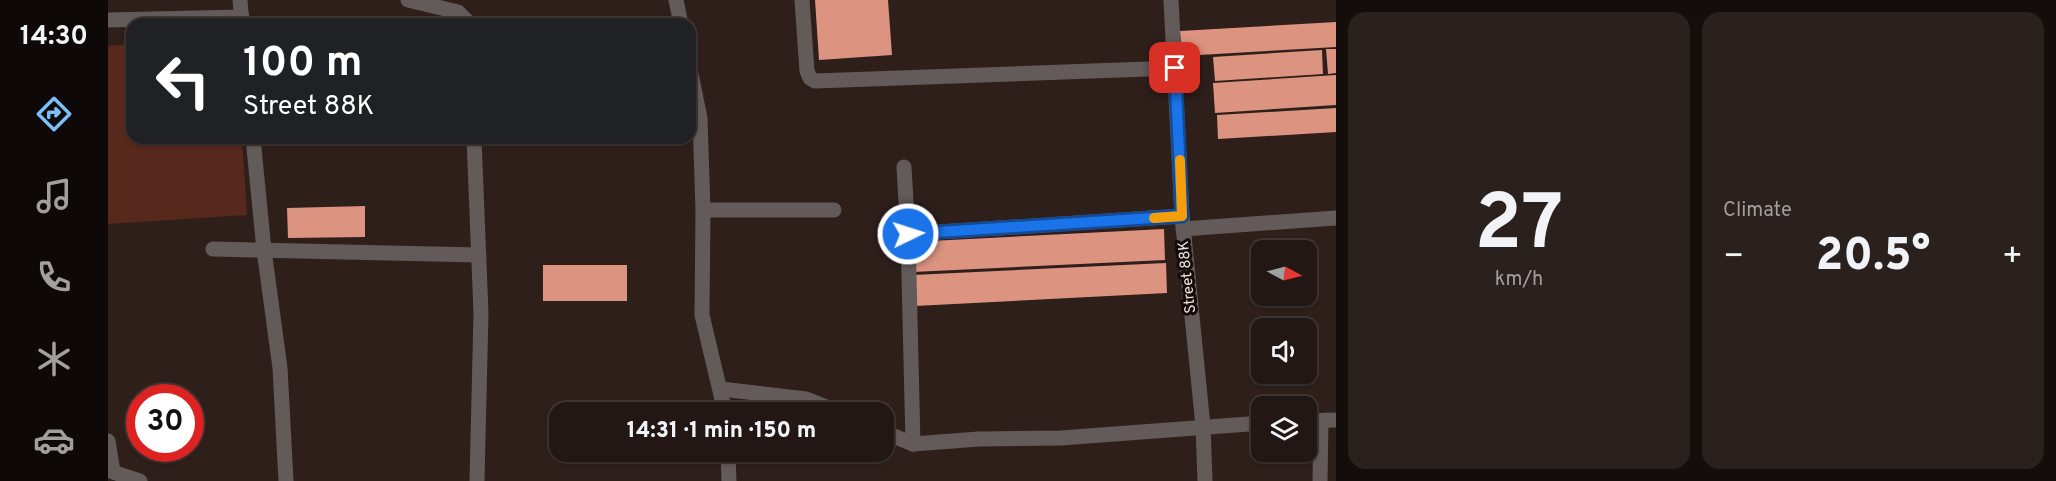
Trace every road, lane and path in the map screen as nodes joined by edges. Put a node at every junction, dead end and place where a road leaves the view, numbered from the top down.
1 (240, 0) edge
2 (408, 0) edge
3 (676, 0) edge
4 (802, 0) edge
5 (1171, 0) edge
6 (242, 18) edge
7 (464, 18) edge
8 (680, 18) edge
9 (108, 20) edge
10 (126, 20) edge
11 (1175, 68) junction
12 (696, 98) edge
13 (254, 144) edge
14 (474, 144) edge
15 (904, 167) dead end
16 (703, 210) junction
17 (834, 210) dead end
18 (1336, 218) edge
19 (1183, 222) junction
20 (908, 234) junction
21 (213, 249) dead end
22 (264, 250) junction
23 (479, 255) junction
24 (721, 389) junction
25 (723, 402) edge
26 (814, 402) edge
27 (1321, 421) edge
28 (1251, 424) edge
29 (1203, 426) junction
30 (894, 436) edge
31 (108, 441) edge
32 (913, 444) junction
33 (728, 462) edge
34 (140, 481) edge
35 (286, 481) edge
36 (477, 481) edge
37 (729, 481) edge
38 (1205, 481) edge
39 (1320, 481) edge

1 - 6 street
2 - 7 street
3 - 8 street
4 - 11 street
5 - 11 street, Street 88K
9 - 10 street
11 - 19 street, Street 88K
12 - 16 street
13 - 22 street
14 - 23 street
15 - 20 street
16 - 17 street
16 - 24 street
18 - 19 street
19 - 20 street
19 - 29 street, Street 88K
20 - 32 street
21 - 22 street
22 - 23 street
22 - 35 street
23 - 36 street
24 - 25 street
24 - 26 street
27 - 39 street
28 - 29 street
29 - 32 street
29 - 38 street, Street 88K
30 - 32 street
31 - 34 street
33 - 37 street

